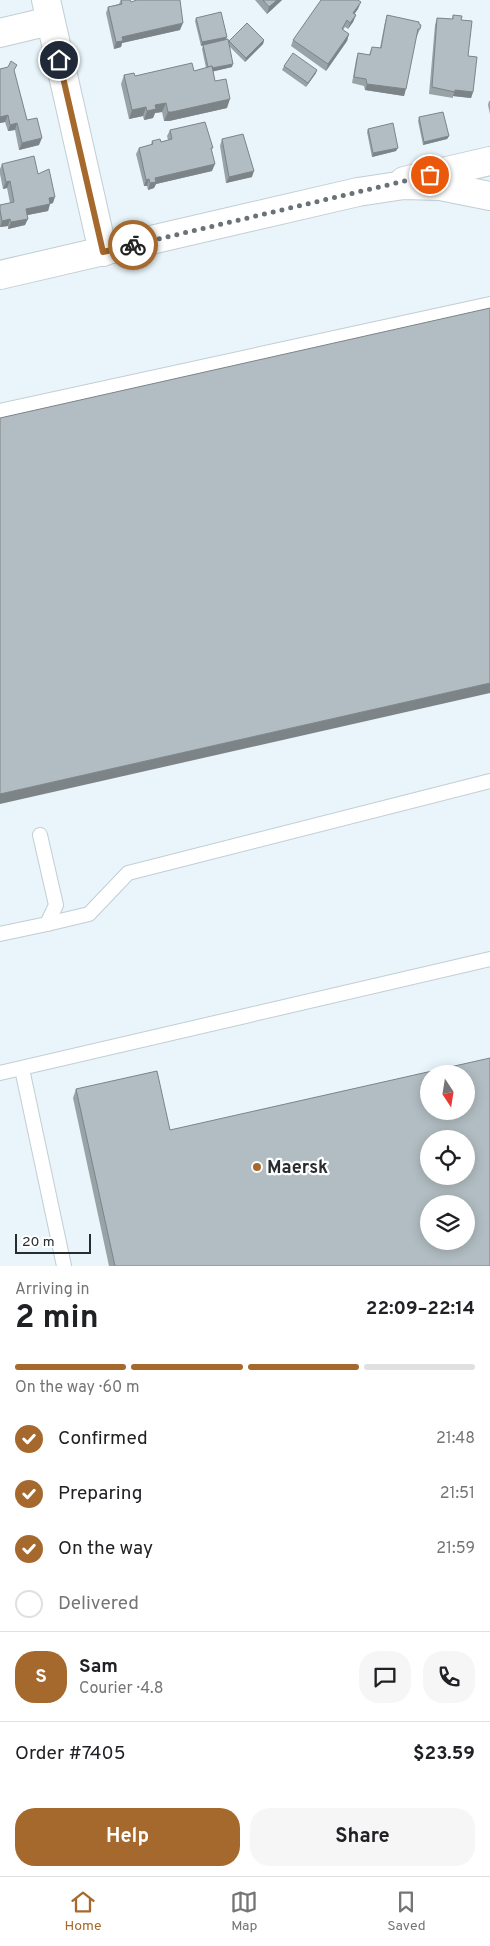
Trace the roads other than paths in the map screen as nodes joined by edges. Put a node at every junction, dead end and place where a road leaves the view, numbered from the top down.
1 (48, 11) edge
2 (0, 33) edge
3 (490, 160) edge
4 (358, 192) junction
5 (490, 196) edge
6 (103, 252) junction
7 (0, 275) edge
8 (490, 304) edge
9 (0, 411) edge
10 (490, 781) edge
11 (40, 835) dead end
12 (47, 924) junction
13 (0, 934) edge
14 (490, 959) edge
15 (22, 1069) junction
16 (0, 1073) edge
17 (64, 1266) edge

1 - 2 street
1 - 6 street
3 - 4 street
4 - 5 street
4 - 6 street
6 - 7 street
8 - 9 lane
10 - 12 lane
11 - 12 lane
12 - 13 lane
14 - 15 lane
15 - 16 lane
15 - 17 lane

